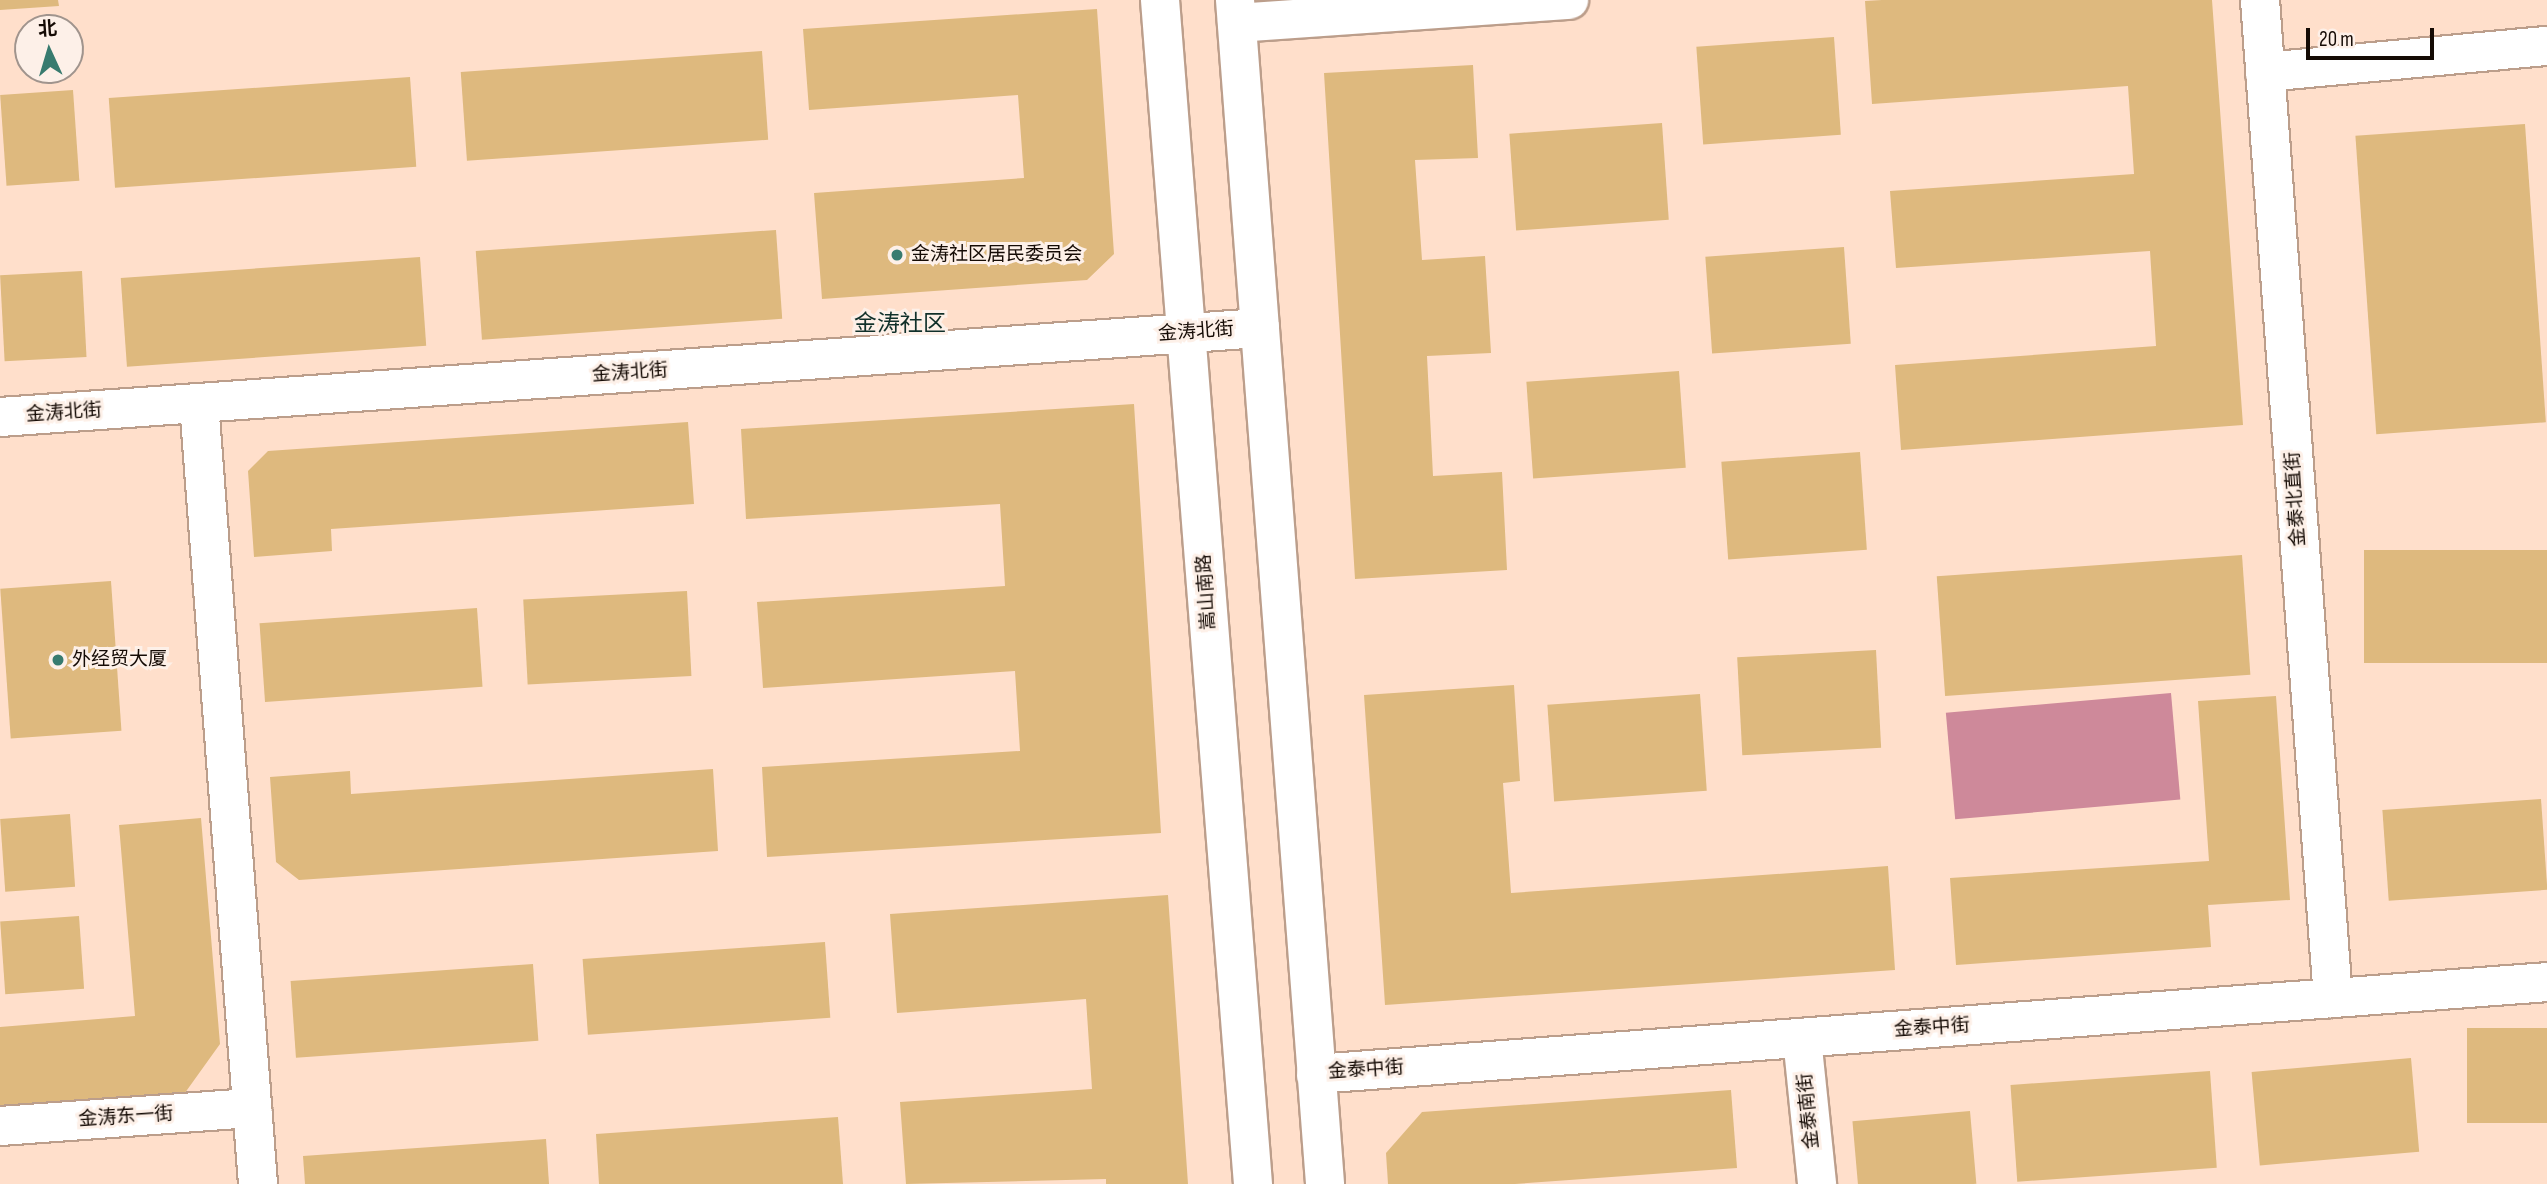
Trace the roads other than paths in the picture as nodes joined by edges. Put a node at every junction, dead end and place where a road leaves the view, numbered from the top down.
1 (1160, 0) edge
2 (1569, 0) edge
3 (2260, 0) edge
4 (1236, 12) edge
5 (2547, 46) edge
6 (2265, 72) junction
7 (1260, 328) junction
8 (1186, 333) junction
9 (198, 403) junction
10 (0, 417) edge
11 (2547, 982) edge
12 (2333, 998) junction
13 (1802, 1038) junction
14 (1316, 1074) junction
15 (252, 1108) junction
16 (0, 1126) edge
17 (258, 1184) edge
18 (1253, 1184) edge
19 (1325, 1184) edge
20 (1816, 1184) edge

1 - 8 street, 嵩山南路
2 - 4 street
3 - 6 street, 金泰北直街
4 - 7 street
5 - 6 street
6 - 12 street, 金泰北直街
7 - 8 street, 金涛北街
7 - 14 street
8 - 9 street, 金涛北街
8 - 18 street, 嵩山南路
9 - 10 street, 金涛北街
9 - 15 street
11 - 12 street, 金泰中街
12 - 13 street, 金泰中街
13 - 14 street, 金泰中街
13 - 20 street, 金泰南街
14 - 19 street
15 - 16 street, 金涛东一街
15 - 17 street

